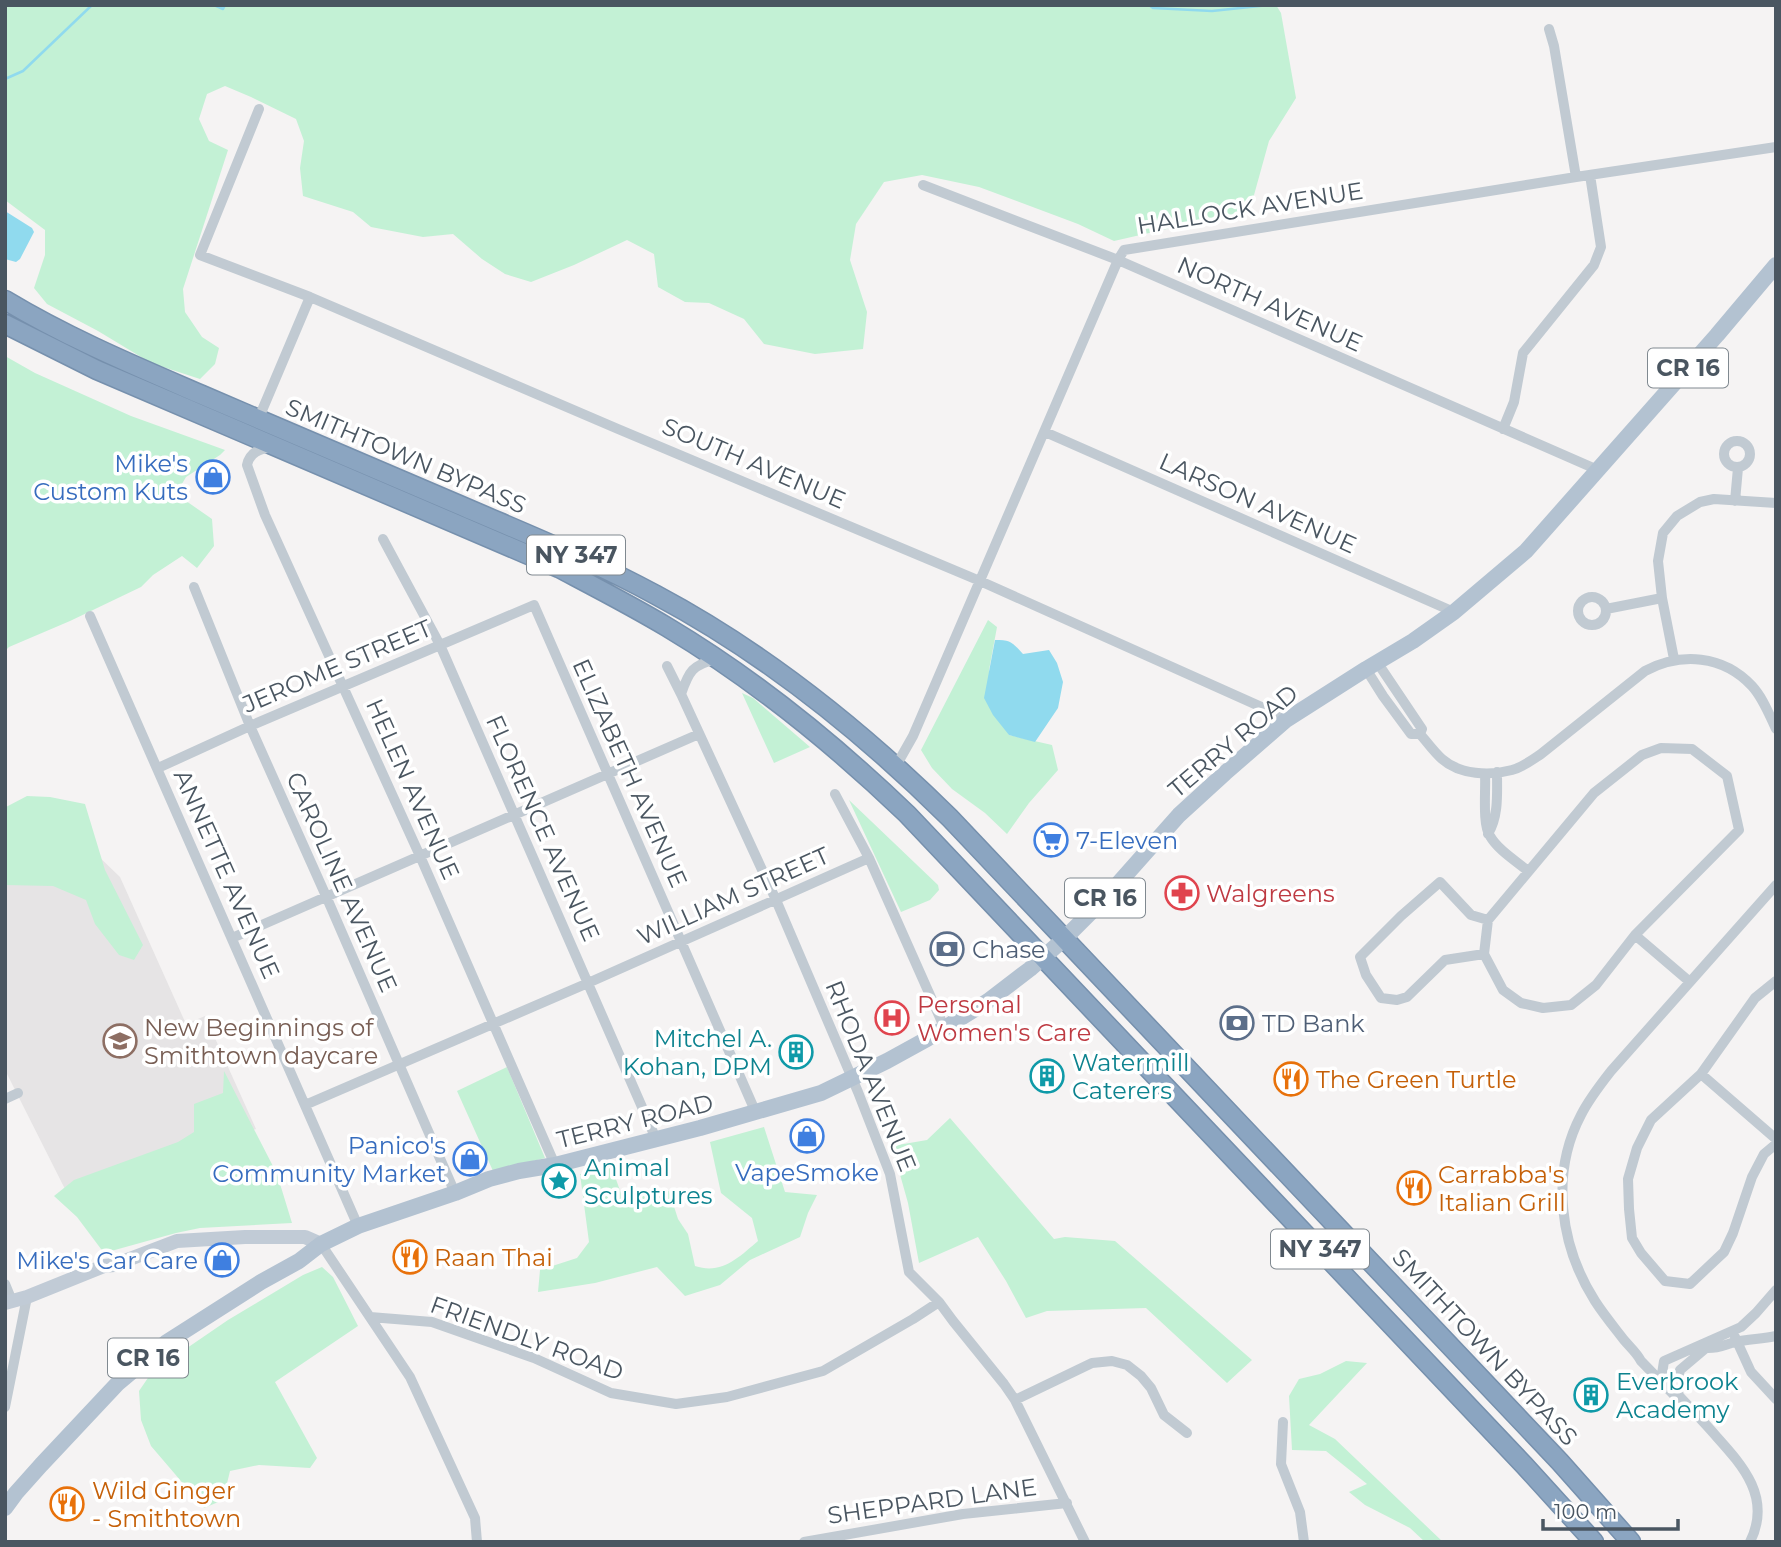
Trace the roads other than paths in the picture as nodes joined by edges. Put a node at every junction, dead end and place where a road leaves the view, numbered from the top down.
1 (1549, 29) dead end
2 (259, 109) dead end
3 (1776, 147) edge
4 (1590, 175) junction
5 (1576, 177) junction
6 (923, 185) dead end
7 (1118, 260) junction
8 (1776, 265) edge
9 (310, 297) junction
10 (5, 300) edge
11 (5, 324) edge
12 (258, 420) junction
13 (1503, 429) junction
14 (1045, 432) junction
15 (276, 446) junction
16 (1738, 468) dead end
17 (1598, 470) junction
18 (1735, 501) junction
19 (1776, 503) edge
20 (383, 539) dead end
21 (980, 580) junction
22 (194, 587) dead end
23 (1662, 598) junction
24 (534, 605) joint
25 (1606, 609) dead end
26 (1454, 612) junction
27 (90, 616) dead end
28 (440, 645) junction
29 (717, 659) junction
30 (1674, 659) junction
31 (1371, 665) junction
32 (667, 666) dead end
33 (344, 686) junction
34 (681, 694) junction
35 (1286, 720) junction
36 (250, 726) junction
37 (1776, 729) edge
38 (699, 734) junction
39 (896, 766) junction
40 (158, 768) junction
41 (1497, 772) junction
42 (608, 773) junction
43 (1485, 774) junction
44 (835, 794) dead end
45 (514, 814) junction
46 (1488, 834) junction
47 (420, 856) junction
48 (869, 858) junction
49 (1528, 872) junction
50 (1776, 885) edge
51 (326, 897) junction
52 (776, 900) junction
53 (1488, 920) junction
54 (1635, 935) junction
55 (232, 938) junction
56 (1064, 939) junction
57 (680, 942) junction
58 (1484, 954) junction
59 (1044, 957) junction
60 (1776, 981) edge
61 (1690, 982) junction
62 (588, 983) junction
63 (493, 1024) junction
64 (945, 1029) junction
65 (400, 1065) junction
66 (1700, 1074) junction
67 (852, 1078) junction
68 (18, 1093) dead end
69 (5, 1099) edge
70 (305, 1105) junction
71 (756, 1113) junction
72 (656, 1139) junction
73 (1776, 1139) edge
74 (1776, 1144) edge
75 (555, 1165) junction
76 (455, 1192) junction
77 (358, 1226) junction
78 (321, 1244) junction
79 (5, 1284) edge
80 (1776, 1290) edge
81 (27, 1297) junction
82 (9, 1302) edge
83 (939, 1302) junction
84 (370, 1317) junction
85 (1732, 1330) junction
86 (1776, 1336) edge
87 (1736, 1342) junction
88 (1714, 1349) junction
89 (1692, 1352) junction
90 (1679, 1374) junction
91 (1659, 1376) junction
92 (1776, 1399) edge
93 (1015, 1400) junction
94 (5, 1407) edge
95 (1283, 1422) dead end
96 (1187, 1433) dead end
97 (8, 1500) edge
98 (1066, 1503) junction
99 (477, 1542) edge
100 (804, 1542) edge
101 (1085, 1542) edge
102 (1304, 1542) edge
103 (1594, 1542) edge
104 (1631, 1542) edge
105 (1750, 1542) edge

1 - 5 street
2 - 9 street, SOUTH AVENUE
3 - 4 street, HALLOCK AVENUE
4 - 5 street, HALLOCK AVENUE
4 - 13 street
5 - 7 street, HALLOCK AVENUE
6 - 7 street, NORTH AVENUE
7 - 13 street, NORTH AVENUE
7 - 14 street, HALLOCK AVENUE
8 - 17 main road, TERRY ROAD / CR 16
9 - 12 street
9 - 21 street, SOUTH AVENUE
10 - 12 highway, SMITHTOWN BYPASS / NY 347
11 - 15 highway, SMITHTOWN BYPASS / NY 347
12 - 39 highway, SMITHTOWN BYPASS / NY 347
13 - 17 street, NORTH AVENUE
14 - 21 street, HALLOCK AVENUE
14 - 26 street, LARSON AVENUE
15 - 29 highway, SMITHTOWN BYPASS / NY 347
15 - 33 street, HELEN AVENUE
16 - 18 street
17 - 26 main road, TERRY ROAD / CR 16
18 - 19 street
18 - 23 street
20 - 28 street, FLORENCE AVENUE
21 - 35 street, SOUTH AVENUE
21 - 39 street, HALLOCK AVENUE
22 - 36 street, CAROLINE AVENUE
23 - 25 street
23 - 30 street
24 - 28 street, JEROME STREET
24 - 42 street, ELIZABETH AVENUE
26 - 31 main road, TERRY ROAD / CR 16
27 - 40 street, ANNETTE AVENUE
28 - 33 street, JEROME STREET
28 - 45 street, FLORENCE AVENUE
29 - 34 street
29 - 59 highway, SMITHTOWN BYPASS / NY 347
30 - 37 street
30 - 41 street
31 - 35 main road, TERRY ROAD / CR 16
31 - 43 street
32 - 34 street, RHODA AVENUE
33 - 36 street, JEROME STREET
33 - 47 street, HELEN AVENUE
34 - 38 street, RHODA AVENUE
35 - 56 main road, TERRY ROAD / CR 16
36 - 40 street, JEROME STREET
36 - 51 street, CAROLINE AVENUE
38 - 42 street
38 - 52 street, RHODA AVENUE
39 - 56 highway, SMITHTOWN BYPASS / NY 347
40 - 55 street, ANNETTE AVENUE
41 - 43 street
41 - 46 street
42 - 45 street
42 - 57 street, ELIZABETH AVENUE
43 - 46 street
44 - 48 street
45 - 47 street
45 - 62 street, FLORENCE AVENUE
46 - 49 street
47 - 51 street
47 - 63 street, HELEN AVENUE
48 - 52 street, WILLIAM STREET
48 - 64 street
49 - 53 street
49 - 54 street
50 - 61 street
51 - 55 street
51 - 65 street, CAROLINE AVENUE
52 - 57 street, WILLIAM STREET
52 - 67 street, RHODA AVENUE
53 - 58 street
53 - 58 street
54 - 58 street
54 - 61 street
55 - 70 street, ANNETTE AVENUE
56 - 59 main road, TERRY ROAD / CR 16
56 - 104 highway, SMITHTOWN BYPASS / NY 347
57 - 62 street, WILLIAM STREET
57 - 71 street, ELIZABETH AVENUE
59 - 64 main road, TERRY ROAD / CR 16
59 - 103 highway, SMITHTOWN BYPASS / NY 347
60 - 66 street
61 - 91 street
62 - 63 street, WILLIAM STREET
62 - 72 street, FLORENCE AVENUE
63 - 65 street, WILLIAM STREET
63 - 75 street, HELEN AVENUE
64 - 67 main road, TERRY ROAD / CR 16
65 - 70 street, WILLIAM STREET
65 - 76 street, CAROLINE AVENUE
66 - 73 street
66 - 74 street
67 - 71 main road, TERRY ROAD / CR 16
67 - 83 street, RHODA AVENUE
68 - 69 street
70 - 77 street, ANNETTE AVENUE
71 - 72 main road, TERRY ROAD / CR 16
72 - 75 main road, TERRY ROAD / CR 16
75 - 76 main road, TERRY ROAD / CR 16
76 - 77 main road, TERRY ROAD / CR 16
77 - 78 main road, TERRY ROAD / CR 16
78 - 81 street
78 - 84 street
78 - 97 main road, CR 16
79 - 82 street
80 - 85 street
81 - 82 street
81 - 94 street
83 - 84 street, FRIENDLY ROAD
83 - 93 street, RHODA AVENUE
84 - 99 street
85 - 87 street
85 - 89 street
86 - 87 street
87 - 88 street
87 - 92 street
88 - 89 street
88 - 90 street
89 - 90 street
89 - 91 street
90 - 91 street
91 - 105 street
93 - 96 street
93 - 98 street, RHODA AVENUE
95 - 102 street
98 - 100 street, SHEPPARD LANE
98 - 101 street, RHODA AVENUE

